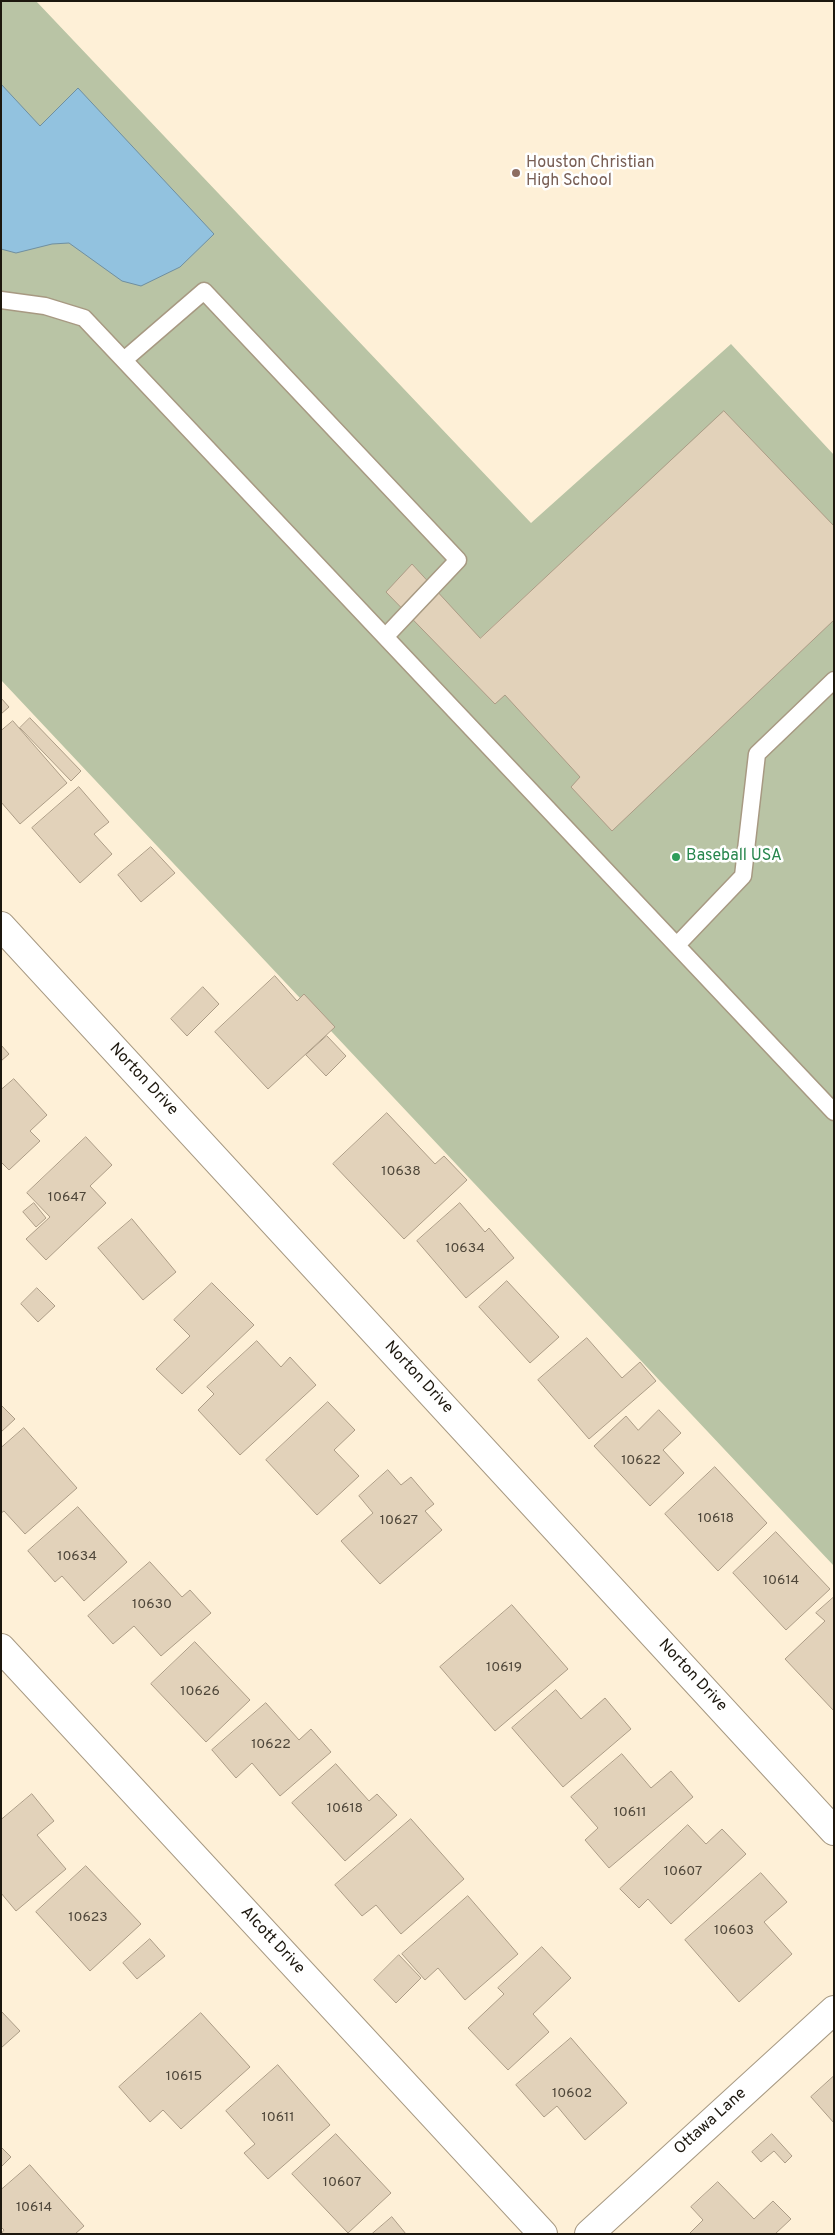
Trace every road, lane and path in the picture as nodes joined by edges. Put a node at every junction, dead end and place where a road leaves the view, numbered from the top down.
1 (1, 300) edge
2 (124, 360) junction
3 (386, 636) junction
4 (834, 680) edge
5 (1, 926) edge
6 (677, 945) junction
7 (834, 1112) edge
8 (1, 1648) edge
9 (834, 1831) edge
10 (834, 2010) edge
11 (543, 2234) edge
12 (589, 2234) edge

1 - 2 lane
2 - 3 lane
2 - 3 lane
3 - 6 lane
4 - 6 lane
5 - 9 street, Norton Drive
6 - 7 lane
8 - 11 street, Alcott Drive
10 - 12 street, Ottawa Lane

